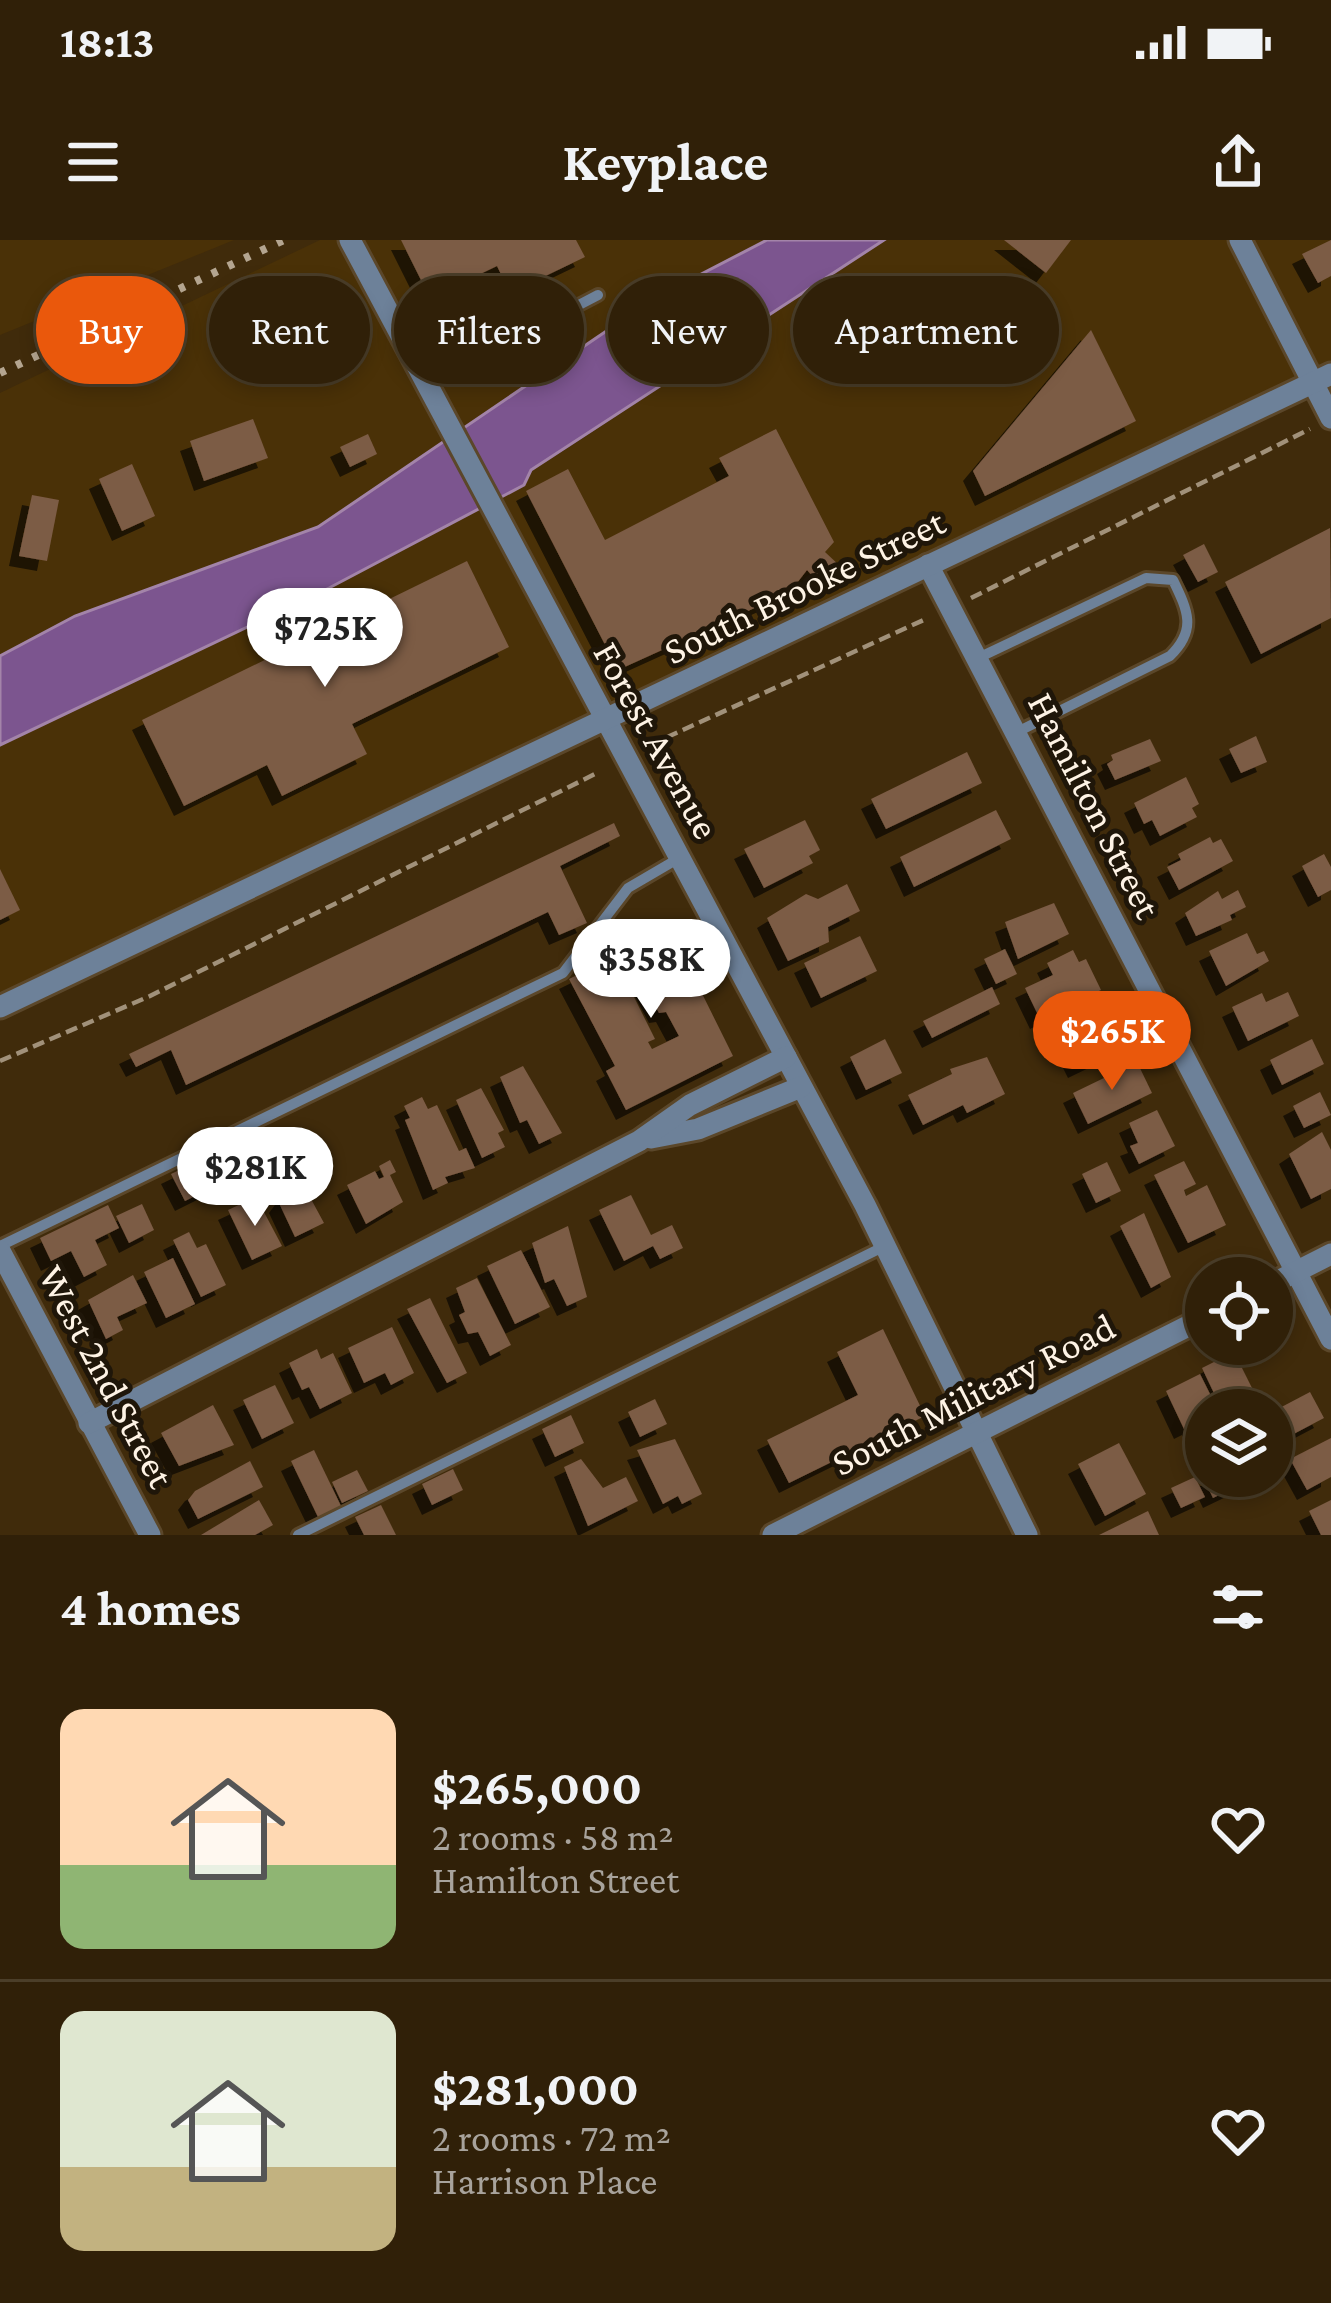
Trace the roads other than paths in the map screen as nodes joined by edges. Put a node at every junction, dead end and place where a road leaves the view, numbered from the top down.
1 (350, 240) edge
2 (1240, 240) edge
3 (598, 295) dead end
4 (394, 324) edge
5 (1322, 378) edge
6 (425, 386) joint
7 (1331, 418) edge
8 (928, 565) junction
9 (978, 658) junction
10 (604, 722) junction
11 (1017, 733) junction
12 (682, 856) junction
13 (0, 1006) edge
14 (786, 1057) junction
15 (801, 1087) junction
16 (639, 1141) junction
17 (885, 1246) junction
18 (0, 1249) edge
19 (1331, 1254) edge
20 (1296, 1272) junction
21 (1293, 1274) edge
22 (1185, 1328) edge
23 (1331, 1339) edge
24 (89, 1423) junction
25 (978, 1432) junction
26 (150, 1535) edge
27 (298, 1535) edge
28 (773, 1535) edge
29 (1027, 1535) edge

1 - 4 street, Forest Avenue
2 - 5 street
3 - 6 lane
5 - 7 street
5 - 8 street, South Brooke Street
6 - 10 street, Forest Avenue
8 - 9 street, Hamilton Street
8 - 10 street, South Brooke Street
9 - 11 street, Hamilton Street
9 - 11 lane
10 - 12 street, Forest Avenue
10 - 13 street, South Brooke Street
11 - 20 street, Hamilton Street
12 - 14 street, Forest Avenue
12 - 18 lane
14 - 15 street, Forest Avenue
14 - 16 street
15 - 16 street
15 - 17 street, Forest Avenue
16 - 24 street
17 - 25 street, Forest Avenue
17 - 27 lane
18 - 24 street, West 2nd Street
19 - 20 street
20 - 21 street
20 - 23 street, Hamilton Street
22 - 25 street, South Military Road
24 - 26 street, West 2nd Street
25 - 28 street, South Military Road
25 - 29 street, Forest Avenue

